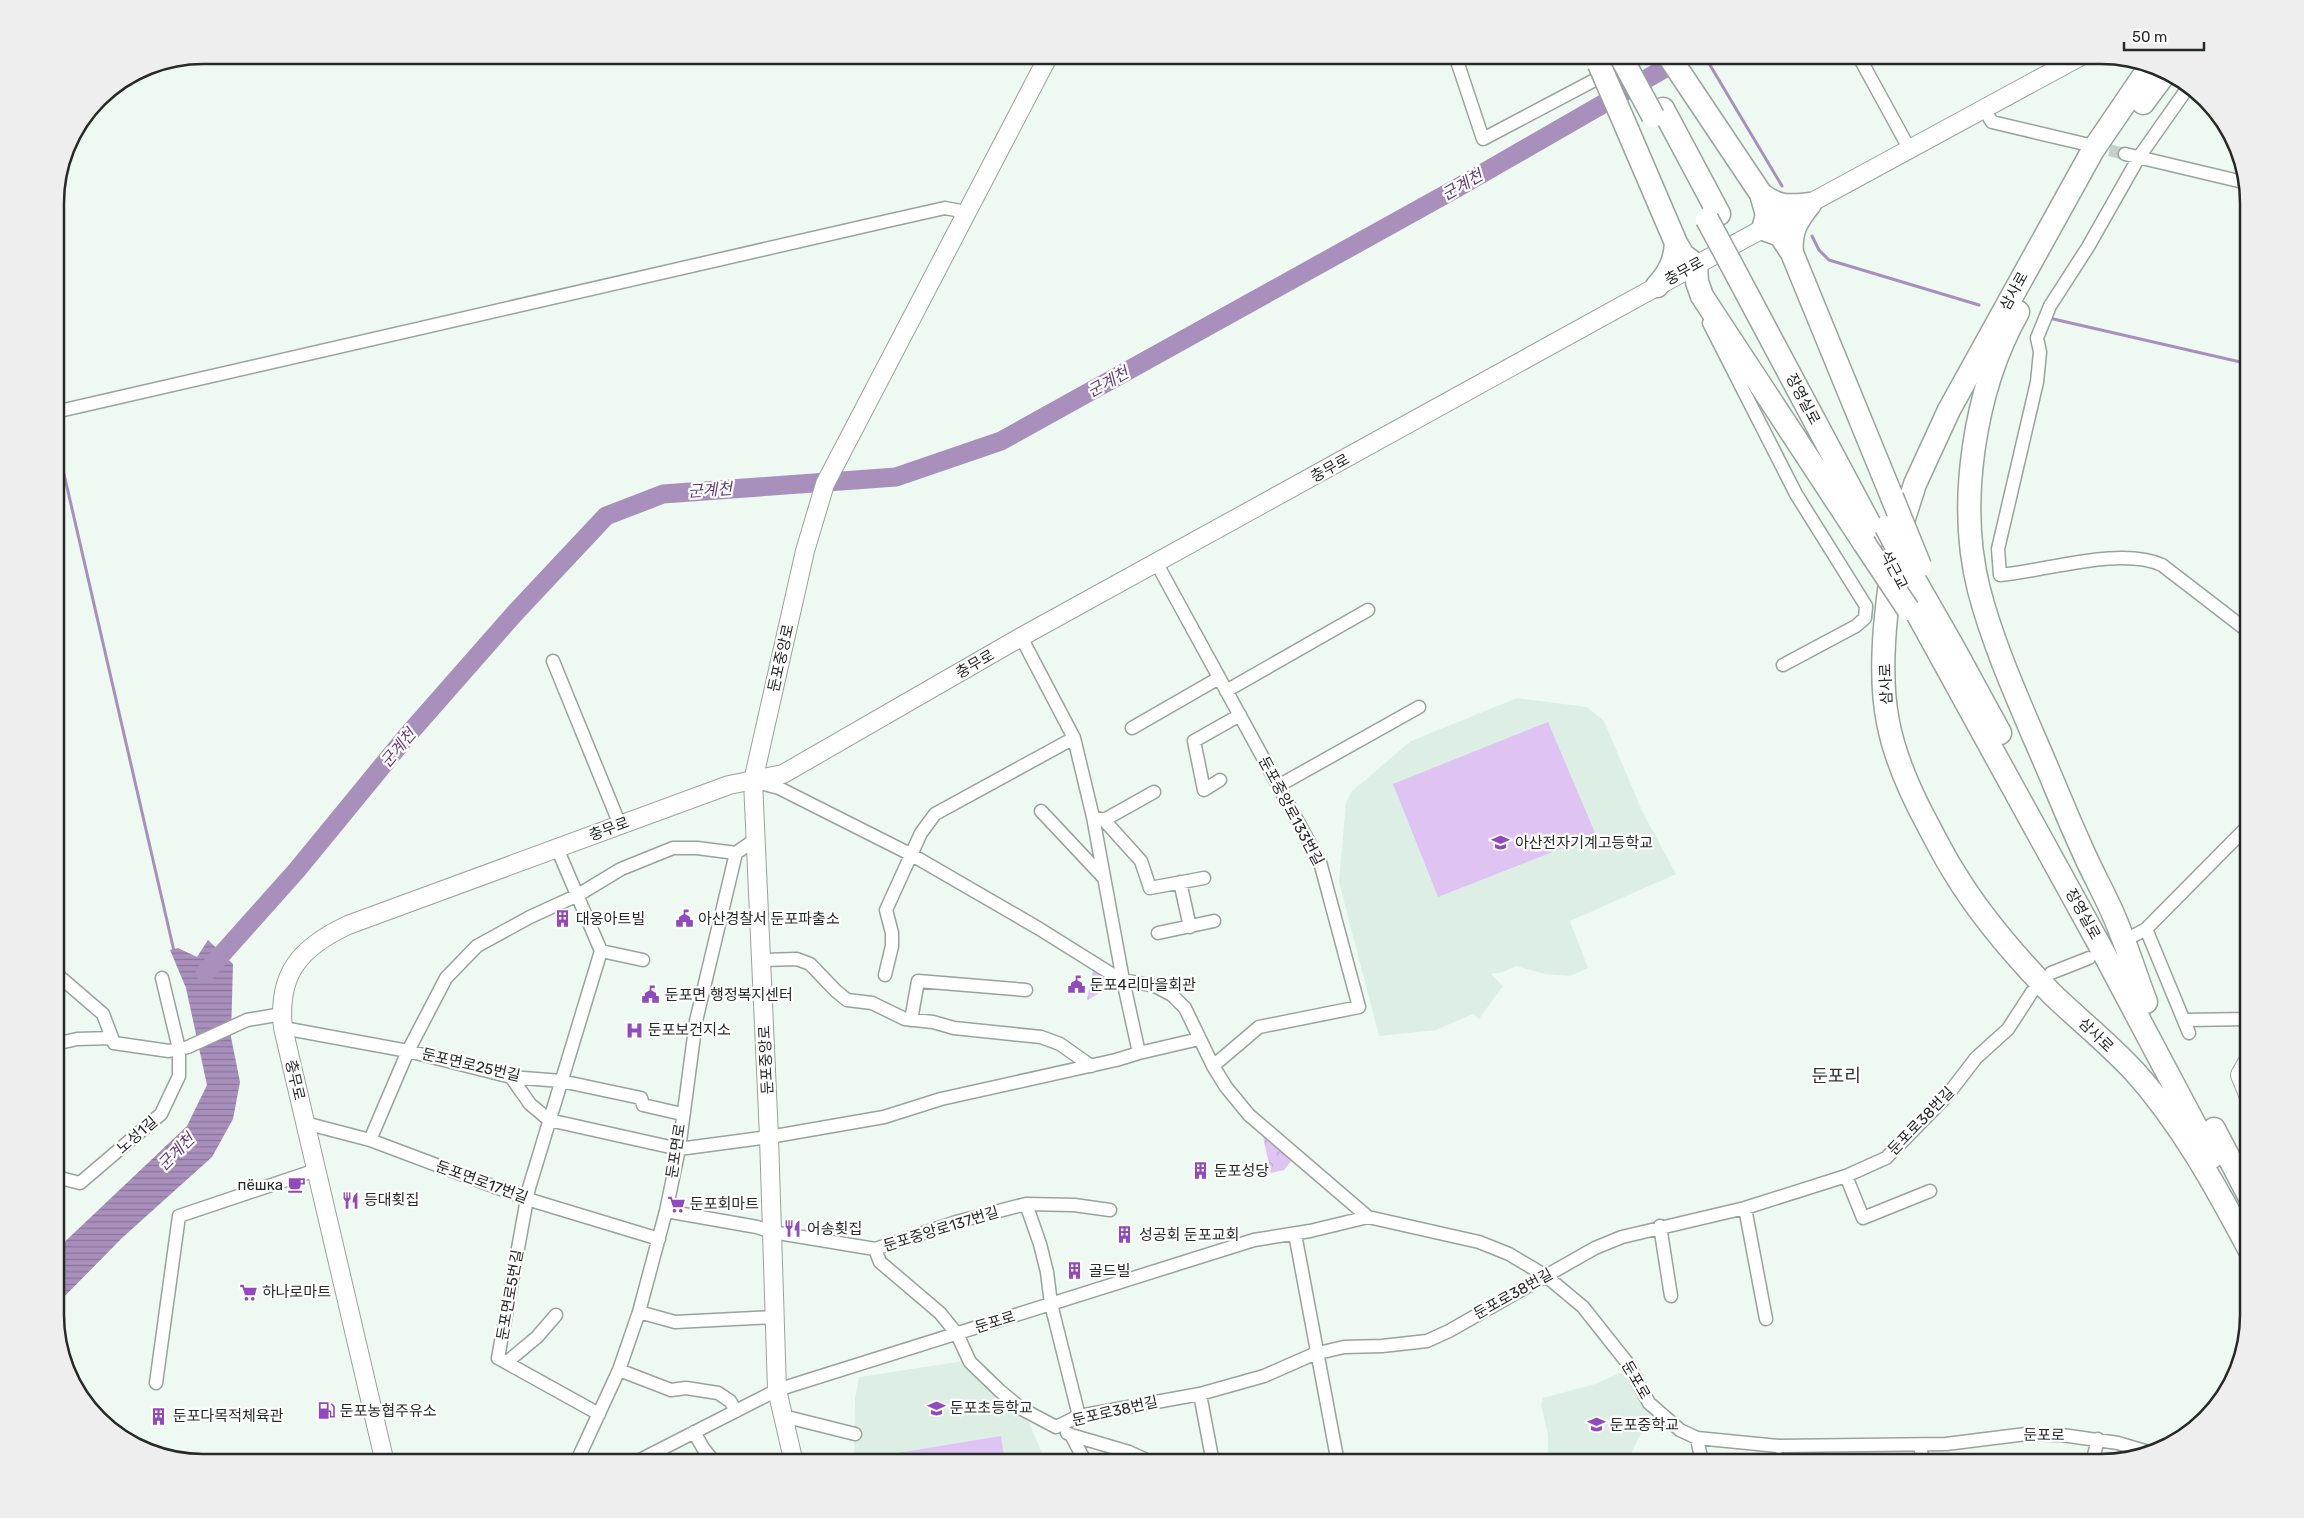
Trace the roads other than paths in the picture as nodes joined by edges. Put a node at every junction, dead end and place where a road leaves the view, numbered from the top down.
1 (1044, 64) edge
2 (1458, 64) edge
3 (1599, 64) edge
4 (1625, 64) edge
5 (1626, 64) edge
6 (1638, 64) edge
7 (1674, 64) edge
8 (1863, 64) edge
9 (2066, 64) edge
10 (2147, 71) edge
11 (2162, 78) edge
12 (2185, 91) edge
13 (1984, 109) junction
14 (1658, 113) junction
15 (2085, 144) tunnel mouth
16 (1910, 150) junction
17 (2125, 154) tunnel mouth
18 (2139, 157) junction
19 (2238, 181) edge
20 (1761, 194) junction
21 (1810, 204) junction
22 (966, 212) junction
23 (1764, 229) junction
24 (1676, 244) junction
25 (1792, 253) junction
26 (1696, 265) junction
27 (1657, 286) junction
28 (1698, 294) junction
29 (64, 409) edge
30 (1875, 535) junction
31 (1157, 564) junction
32 (1916, 572) junction
33 (1910, 606) joint
34 (1368, 610) dead end
35 (2240, 625) edge
36 (1021, 638) junction
37 (553, 661) dead end
38 (1783, 665) dead end
39 (1219, 678) junction
40 (1226, 690) junction
41 (1419, 707) dead end
42 (1240, 715) junction
43 (1132, 728) dead end
44 (1074, 738) junction
45 (1220, 780) dead end
46 (753, 781) junction
47 (1278, 786) junction
48 (1154, 792) dead end
49 (1041, 811) dead end
50 (1099, 818) junction
51 (620, 825) junction
52 (2240, 834) edge
53 (756, 839) junction
54 (557, 848) junction
55 (736, 853) junction
56 (912, 855) junction
57 (1204, 878) dead end
58 (1105, 880) junction
59 (1180, 882) junction
60 (578, 895) junction
61 (1214, 921) dead end
62 (1190, 926) junction
63 (1158, 933) dead end
64 (601, 951) junction
65 (2090, 958) dead end
66 (643, 960) dead end
67 (761, 960) junction
68 (2051, 973) dead end
69 (885, 975) dead end
70 (162, 978) dead end
71 (64, 980) edge
72 (1123, 980) junction
73 (1026, 990) dead end
74 (2032, 992) dead end
75 (2146, 1002) junction
76 (2240, 1019) edge
77 (911, 1020) junction
78 (2184, 1020) junction
79 (282, 1021) junction
80 (2189, 1033) dead end
81 (112, 1038) junction
82 (1199, 1038) junction
83 (64, 1042) edge
84 (183, 1048) junction
85 (408, 1050) junction
86 (1139, 1053) junction
87 (1091, 1066) junction
88 (1213, 1066) junction
89 (512, 1077) junction
90 (561, 1081) junction
91 (682, 1114) junction
92 (549, 1120) junction
93 (305, 1123) junction
94 (769, 1137) junction
95 (370, 1140) junction
96 (679, 1149) junction
97 (316, 1170) junction
98 (1846, 1176) junction
99 (64, 1179) edge
100 (2240, 1179) edge
101 (1930, 1191) dead end
102 (527, 1199) junction
103 (1026, 1204) junction
104 (1745, 1208) junction
105 (2240, 1209) edge
106 (1110, 1210) dead end
107 (666, 1211) junction
108 (1368, 1217) junction
109 (1660, 1226) junction
110 (772, 1232) junction
111 (2240, 1232) edge
112 (1295, 1234) junction
113 (659, 1238) junction
114 (875, 1249) junction
115 (1546, 1276) junction
116 (1671, 1296) dead end
117 (1051, 1304) junction
118 (640, 1312) junction
119 (556, 1315) dead end
120 (775, 1316) junction
121 (1766, 1319) dead end
122 (957, 1334) junction
123 (1318, 1354) junction
124 (507, 1362) junction
125 (619, 1370) junction
126 (156, 1383) dead end
127 (777, 1390) junction
128 (1200, 1394) junction
129 (736, 1411) junction
130 (599, 1414) junction
131 (783, 1416) junction
132 (1079, 1416) junction
133 (1056, 1426) junction
134 (694, 1432) junction
135 (855, 1434) dead end
136 (1071, 1436) junction
137 (1697, 1438) junction
138 (2098, 1440) junction
139 (2137, 1449) edge
140 (383, 1454) edge
141 (580, 1454) edge
142 (651, 1454) edge
143 (708, 1454) edge
144 (792, 1454) edge
145 (1081, 1454) edge
146 (1133, 1454) edge
147 (1211, 1454) edge
148 (1336, 1454) edge
149 (1700, 1454) edge
150 (2094, 1454) edge

1 - 22 street, 둔포중앙로
2 - 4 street
3 - 24 highway, bridge
5 - 14 highway, bridge
6 - 14 highway
7 - 20 highway
8 - 16 street
9 - 13 street, 충무로
10 - 111 highway, 삼사로
11 - 75 highway, 삼사로
12 - 18 street
13 - 15 street
13 - 16 street, 충무로
14 - 30 highway, 장영실로
16 - 21 street, 충무로
17 - 18 street
18 - 19 street
18 - 35 street
20 - 21 highway
20 - 23 highway
21 - 23 street, 충무로
21 - 25 highway
22 - 29 street
22 - 46 street, 둔포중앙로
23 - 25 highway
23 - 26 street, 충무로
24 - 26 highway
24 - 27 highway
25 - 32 highway, bridge
26 - 27 street, 충무로
26 - 28 highway
27 - 28 highway
27 - 31 street, 충무로
28 - 30 highway
28 - 38 street
30 - 32 highway, 석근교, bridge
30 - 33 highway, 석근교
31 - 36 street, 충무로
31 - 39 street, 둔포중앙로133번길
32 - 75 highway, 장영실로
33 - 105 highway, 장영실로
34 - 40 street
36 - 44 street
36 - 46 street, 충무로
37 - 51 street
39 - 40 street, 둔포중앙로133번길
39 - 43 street
40 - 42 street, 둔포중앙로133번길
41 - 47 street
42 - 45 street
42 - 47 street, 둔포중앙로133번길
44 - 50 street
44 - 56 street
46 - 51 street, 충무로
46 - 53 street, 둔포중앙로
46 - 56 street
47 - 88 street, 둔포중앙로133번길
48 - 50 street
49 - 58 street
50 - 58 street
50 - 59 street
51 - 54 street, 충무로
52 - 78 street
53 - 55 street
53 - 67 street, 둔포중앙로
54 - 60 street
54 - 79 street, 충무로
55 - 60 street
55 - 91 street, 둔포면로
56 - 69 street
56 - 72 street
57 - 59 street
58 - 72 street
59 - 62 street
60 - 64 street
60 - 85 street
61 - 62 street
62 - 63 street
64 - 66 street
64 - 90 street, 둔포면로5번길
65 - 68 street
67 - 77 street
67 - 94 street, 둔포중앙로
70 - 84 street, 노성1길
71 - 81 street
72 - 82 street, 둔포로
72 - 86 street
73 - 77 street
74 - 98 street, 둔포로38번길
75 - 100 highway, 장영실로
76 - 78 street
77 - 87 street
78 - 80 street
79 - 84 street, 둔포면로25번길
79 - 85 street, 둔포면로25번길
79 - 93 street, 충무로
81 - 83 street
81 - 84 street
82 - 86 street
82 - 88 street, 둔포로
84 - 99 street, 노성1길
85 - 89 street, 둔포면로25번길
85 - 95 street
86 - 87 street
87 - 94 street
88 - 108 street, 둔포로
89 - 90 street, 둔포면로25번길
89 - 92 street
90 - 91 street, 둔포면로25번길
90 - 92 street, 둔포면로5번길
91 - 96 street, 둔포면로
92 - 96 street
92 - 102 street, 둔포면로5번길
93 - 95 street, 둔포면로17번길
93 - 97 street, 충무로
94 - 96 street
94 - 110 street, 둔포중앙로
95 - 102 street, 둔포면로17번길
96 - 107 street, 둔포면로
97 - 126 street
97 - 140 street, 충무로
98 - 101 street
98 - 104 street, 둔포로38번길
102 - 113 street, 둔포면로17번길
102 - 124 street, 둔포면로5번길
103 - 106 street, 둔포중앙로137번길
103 - 114 street, 둔포중앙로137번길
103 - 117 street
104 - 109 street, 둔포로38번길
104 - 121 street
107 - 110 street, 둔포중앙로137번길
107 - 113 street, 둔포면로
108 - 112 street, 둔포로
108 - 115 street, 둔포로
109 - 115 street, 둔포로38번길
109 - 116 street
110 - 114 street, 둔포중앙로137번길
110 - 120 street, 둔포중앙로
112 - 117 street, 둔포로
112 - 123 street
113 - 118 street, 둔포면로
114 - 122 street, 둔포로38번길
115 - 123 street, 둔포로38번길
115 - 137 street, 둔포로
117 - 122 street, 둔포로
117 - 132 street
118 - 120 street
118 - 125 street, 둔포면로
119 - 124 street
120 - 127 street, 둔포중앙로
122 - 127 street, 둔포로
122 - 133 street, 둔포로38번길
123 - 128 street, 둔포로38번길
123 - 148 street
124 - 130 street, 둔포면로5번길
125 - 129 street
125 - 130 street, 둔포면로
127 - 129 street, 둔포로
127 - 131 street, 둔포중앙로
128 - 132 street, 둔포로38번길
128 - 147 street
129 - 134 street, 둔포로
130 - 141 street, 둔포면로
131 - 135 street
131 - 144 street, 둔포중앙로
132 - 133 street, 둔포로38번길
133 - 136 street
134 - 142 street, 둔포로
134 - 143 street
136 - 145 street
136 - 146 street
137 - 138 street, 둔포로
137 - 149 street
138 - 139 street, 둔포로
138 - 150 street

